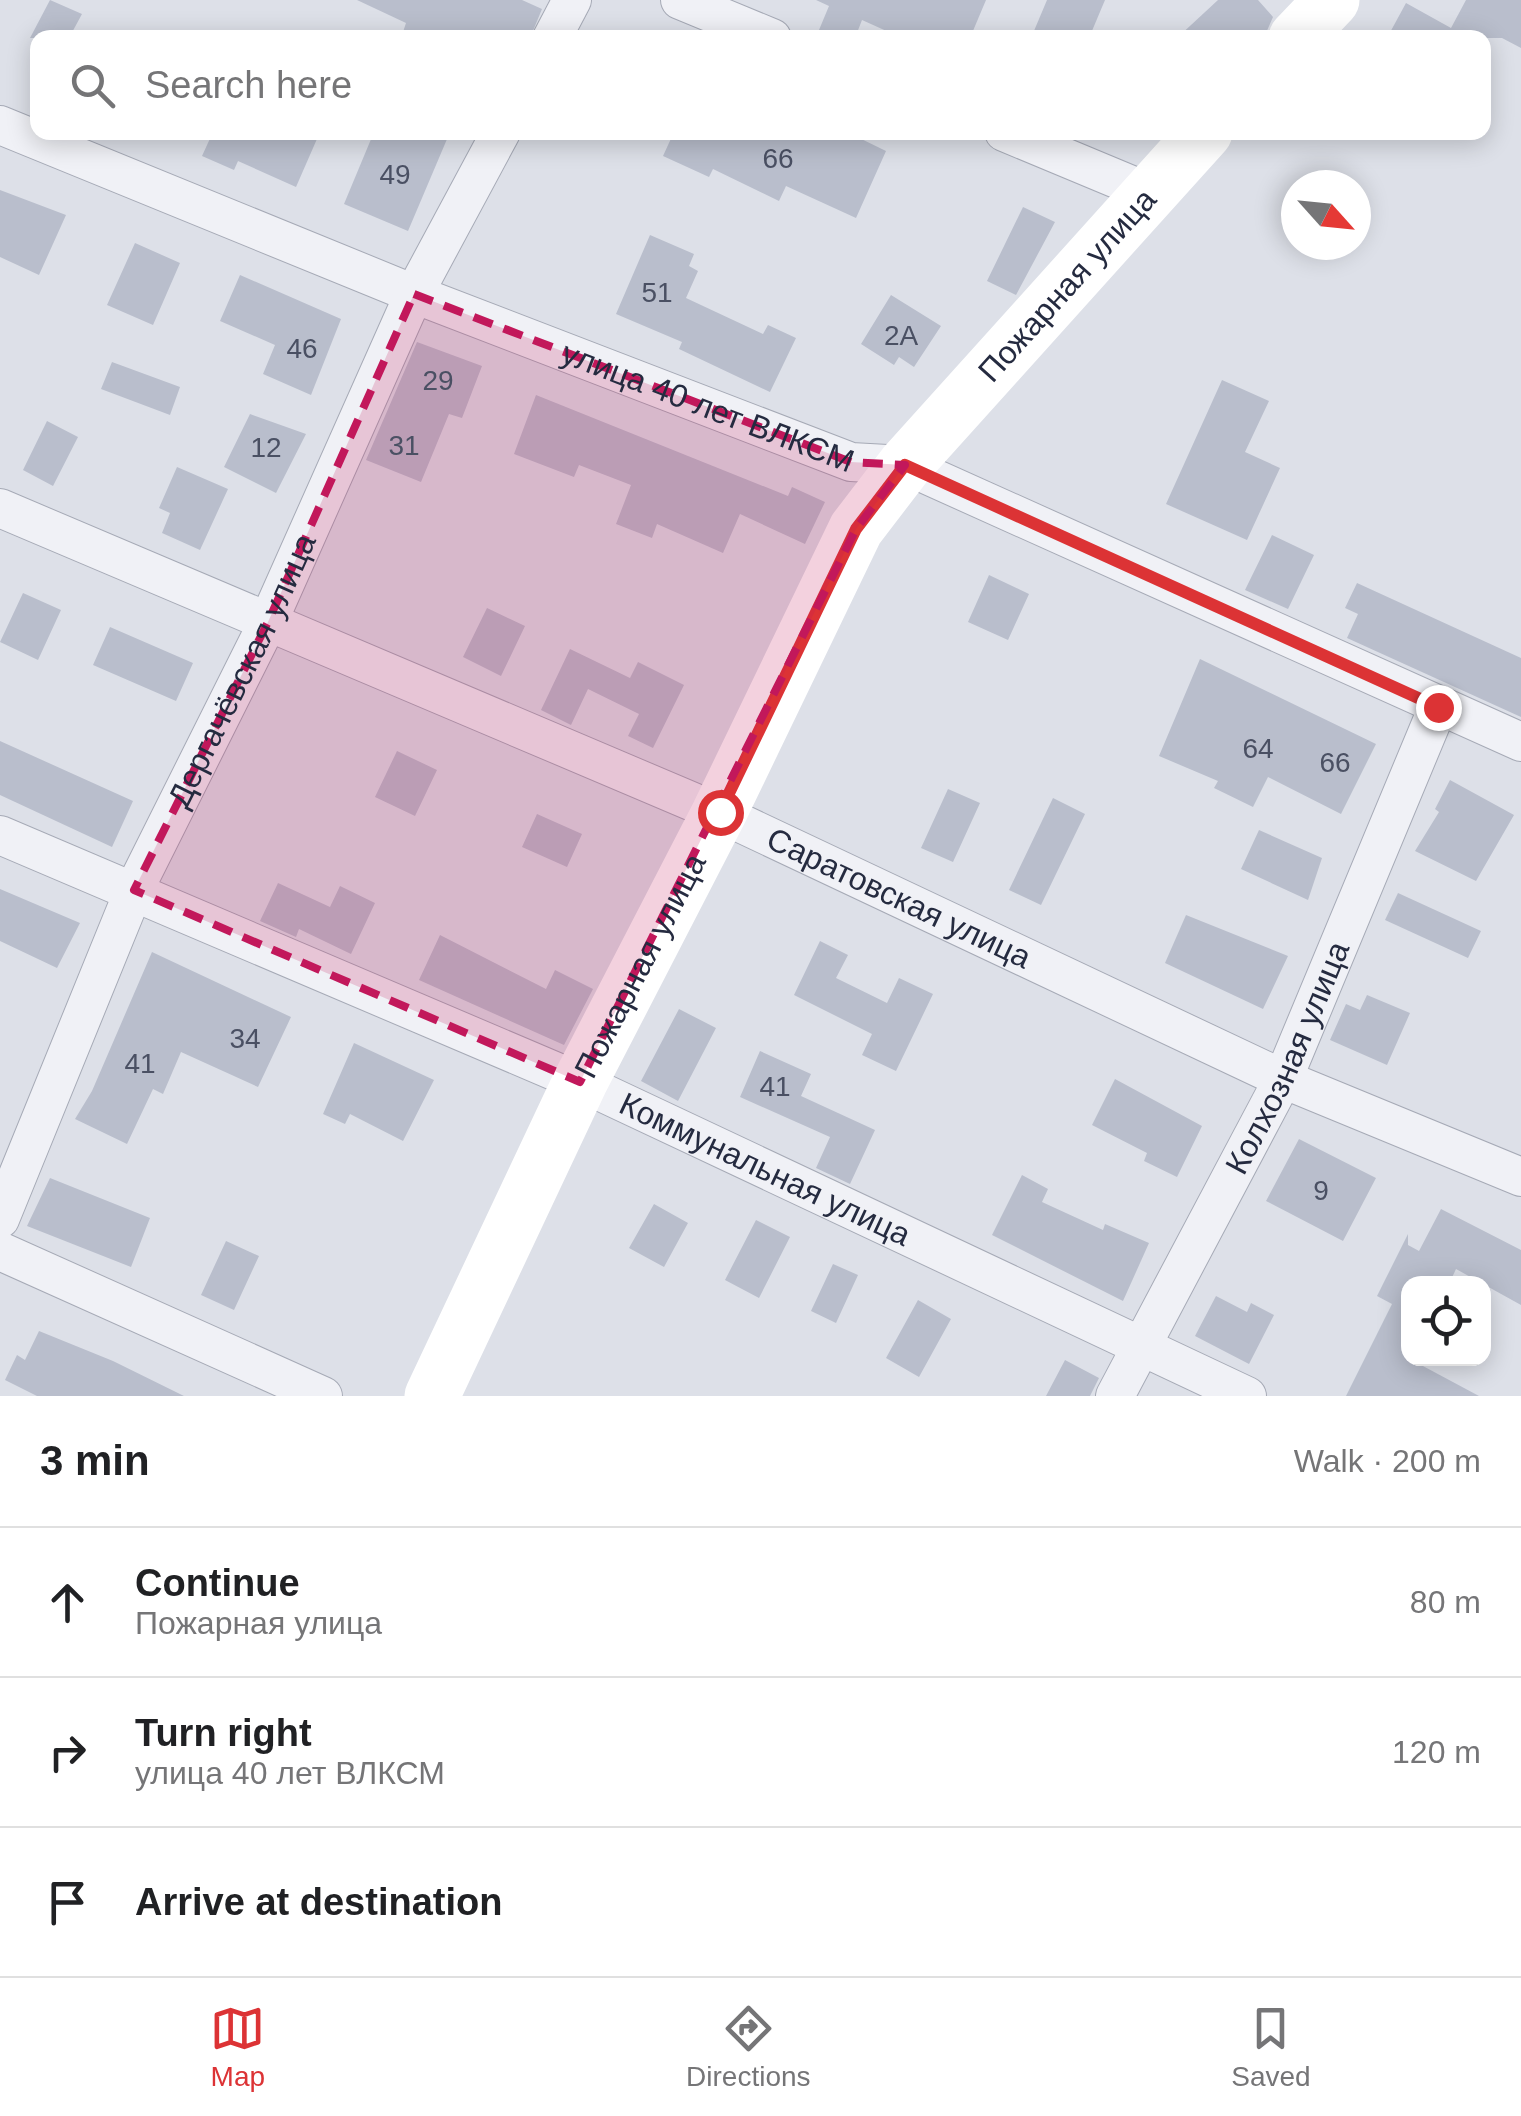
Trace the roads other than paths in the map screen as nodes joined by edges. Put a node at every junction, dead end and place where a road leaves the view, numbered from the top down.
1 (572, 0) edge
2 (680, 0) edge
3 (1332, 0) edge
4 (556, 30) edge
5 (753, 30) edge
6 (1304, 30) edge
7 (0, 125) edge
8 (30, 137) edge
9 (37, 140) edge
10 (497, 140) edge
11 (1023, 140) edge
12 (1197, 140) edge
13 (1148, 192) junction
14 (414, 294) junction
15 (905, 465) junction
16 (0, 508) edge
17 (268, 622) junction
18 (1438, 707) junction
19 (1521, 742) edge
20 (720, 812) junction
21 (0, 835) edge
22 (134, 890) junction
23 (1282, 1079) junction
24 (580, 1082) junction
25 (1521, 1177) edge
26 (0, 1218) edge
27 (0, 1251) edge
28 (1140, 1344) junction
29 (323, 1396) edge
30 (432, 1396) edge
31 (1115, 1396) edge
32 (1248, 1396) edge

1 - 4 street
2 - 5 street
3 - 6 street
7 - 8 street, улица 40 лет ВЛКСМ
9 - 14 street, улица 40 лет ВЛКСМ
10 - 14 street, Дергачёвская улица
11 - 13 street
12 - 13 street, Пожарная улица
13 - 15 street, Пожарная улица
14 - 15 street, улица 40 лет ВЛКСМ
14 - 17 street, Дергачёвская улица
15 - 18 street, улица 40 лет ВЛКСМ
15 - 20 street, Пожарная улица
16 - 17 street, Саратовская улица
17 - 20 street, Саратовская улица
17 - 22 street, Дергачёвская улица
18 - 19 street, улица 40 лет ВЛКСМ
18 - 23 street, Колхозная улица
20 - 23 street, Саратовская улица
20 - 24 street, Пожарная улица
21 - 22 street, Коммунальная улица
22 - 24 street, Коммунальная улица
22 - 26 street, Дергачёвская улица
23 - 25 street, Саратовская улица
23 - 28 street, Колхозная улица
24 - 28 street, Коммунальная улица
24 - 30 street, Пожарная улица
27 - 29 street
28 - 31 street, Колхозная улица
28 - 32 street, Коммунальная улица

